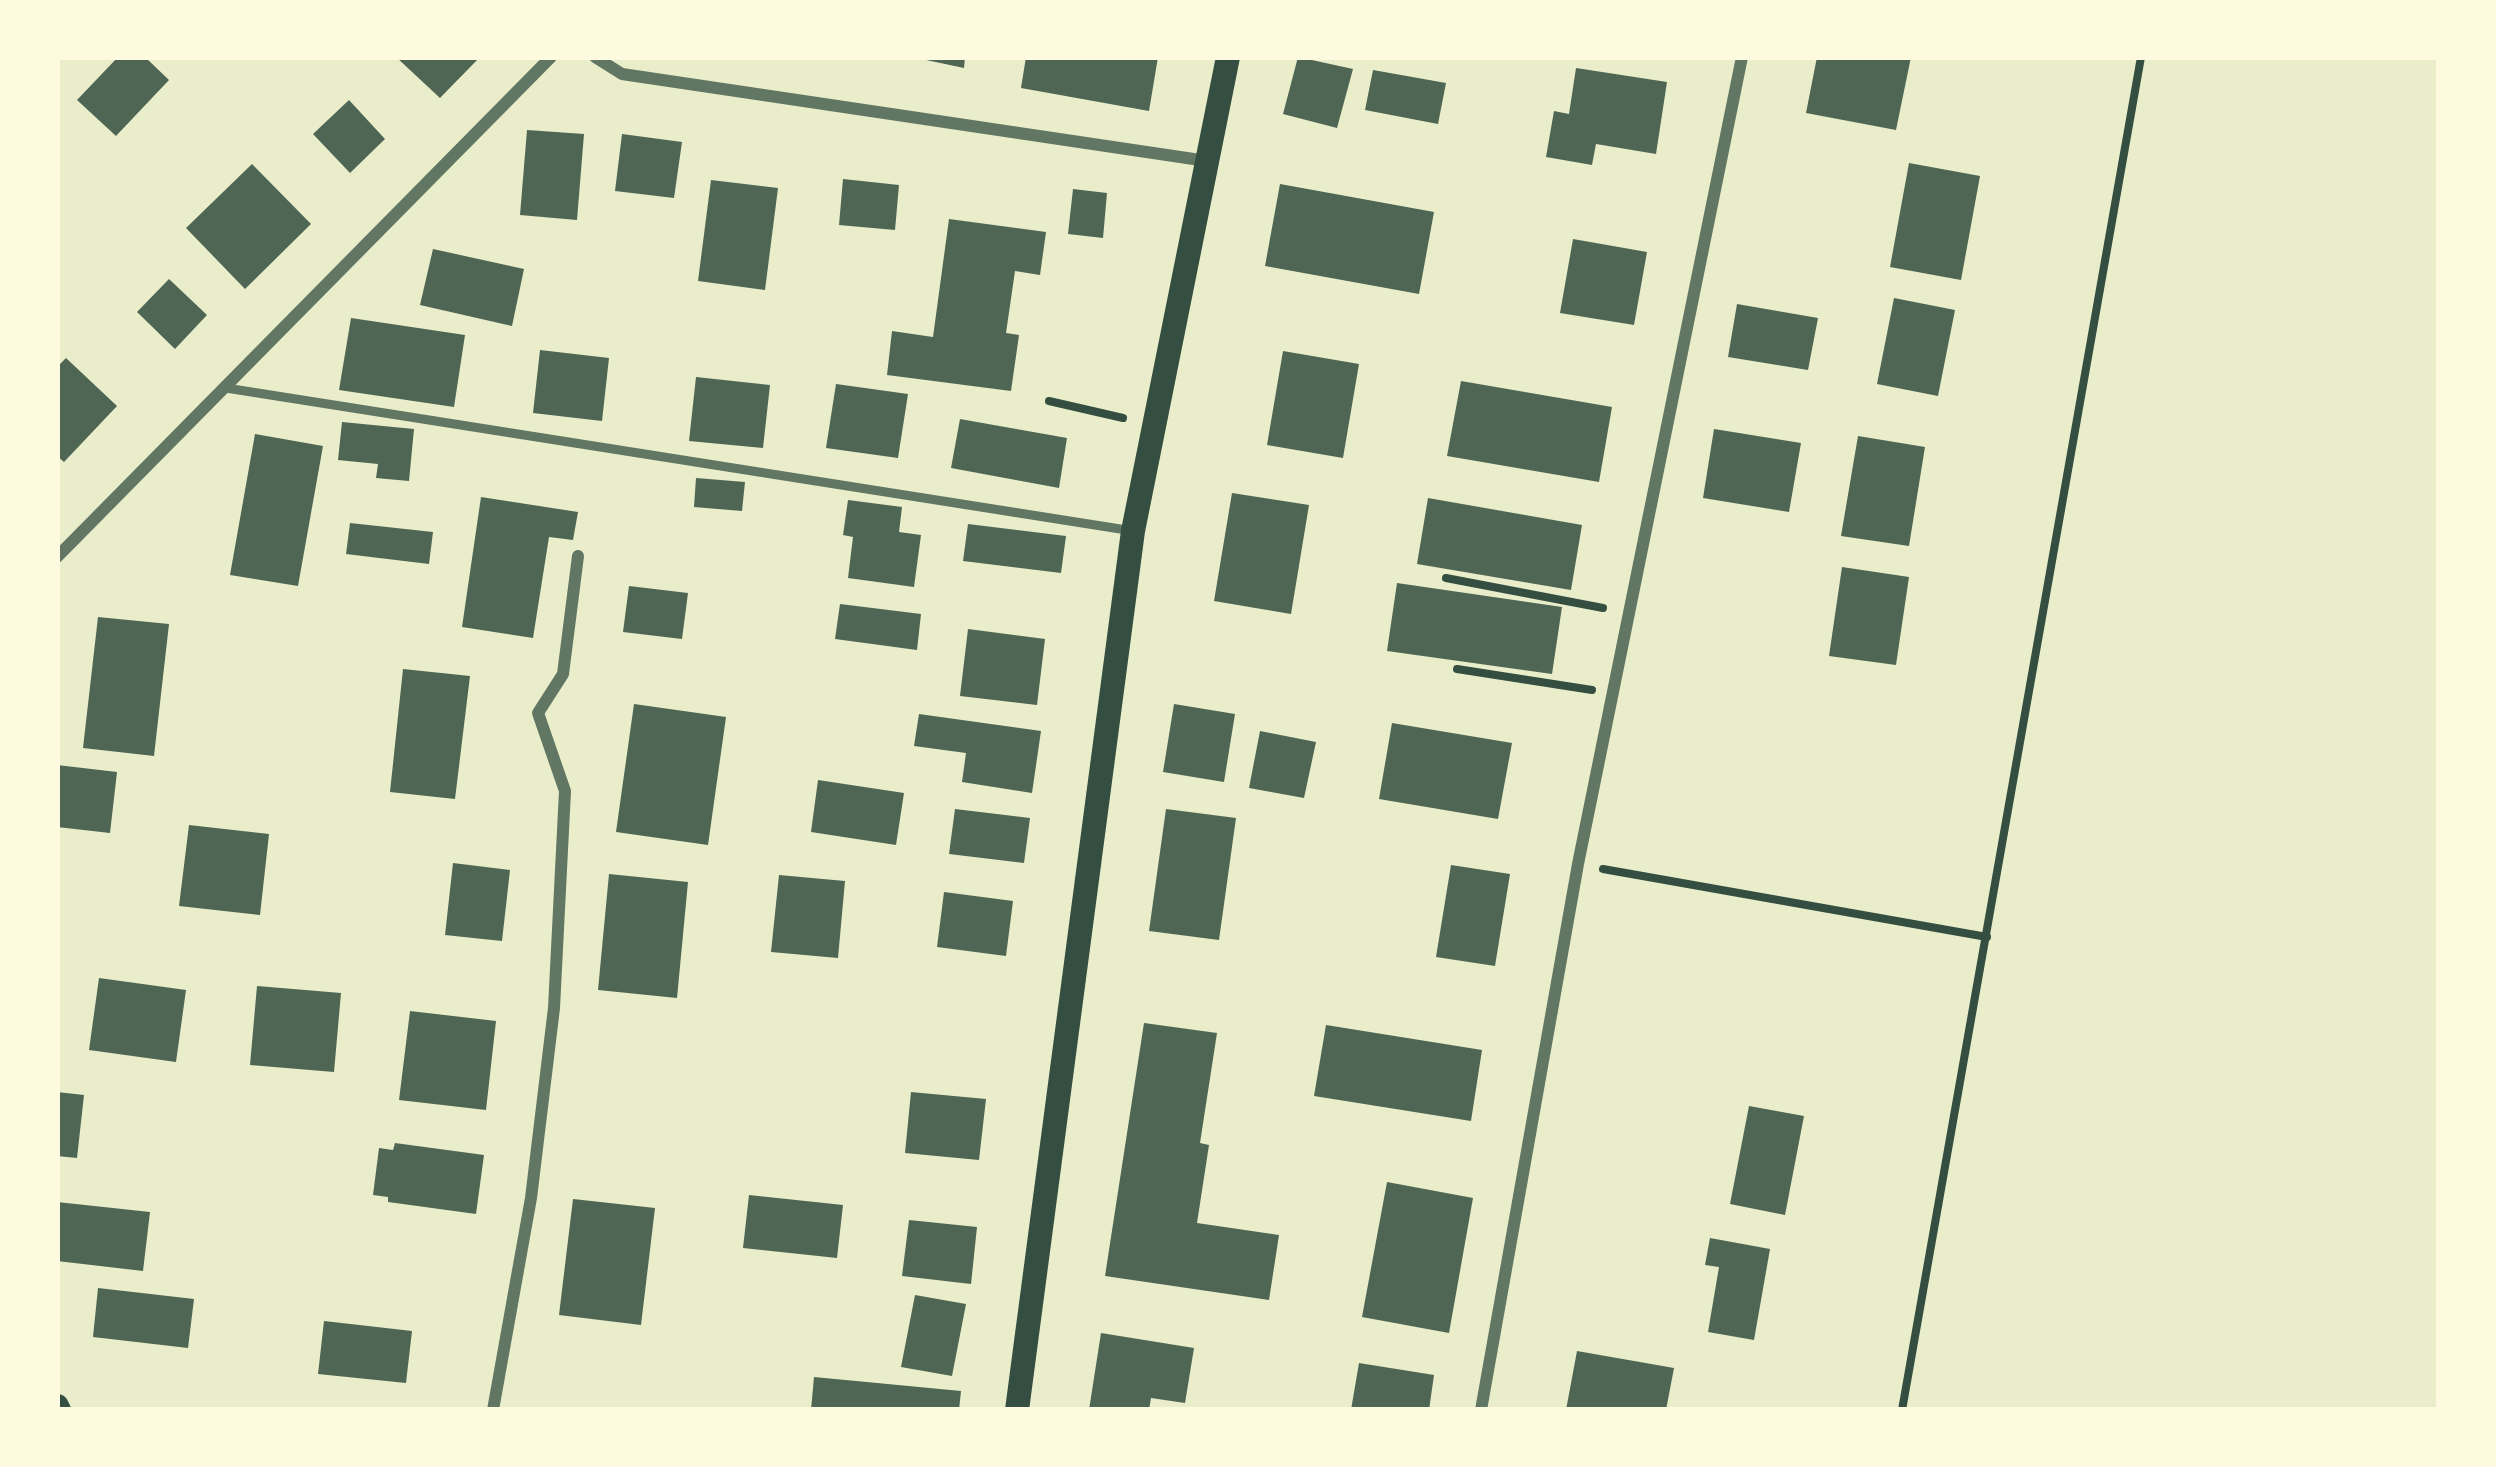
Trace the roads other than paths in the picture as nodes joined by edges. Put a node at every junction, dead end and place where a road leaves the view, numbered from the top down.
1 (551, 57) edge
2 (595, 57) edge
3 (1228, 57) edge
4 (1742, 57) edge
5 (1207, 161) junction
6 (226, 388) junction
7 (1133, 531) junction
8 (578, 556) dead end
9 (57, 557) edge
10 (493, 1410) edge
11 (1017, 1410) edge
12 (1481, 1410) edge

1 - 6 street
2 - 5 street
3 - 5 main road
4 - 12 street
5 - 7 main road
6 - 7 lane
6 - 9 street
7 - 11 main road
8 - 10 street

